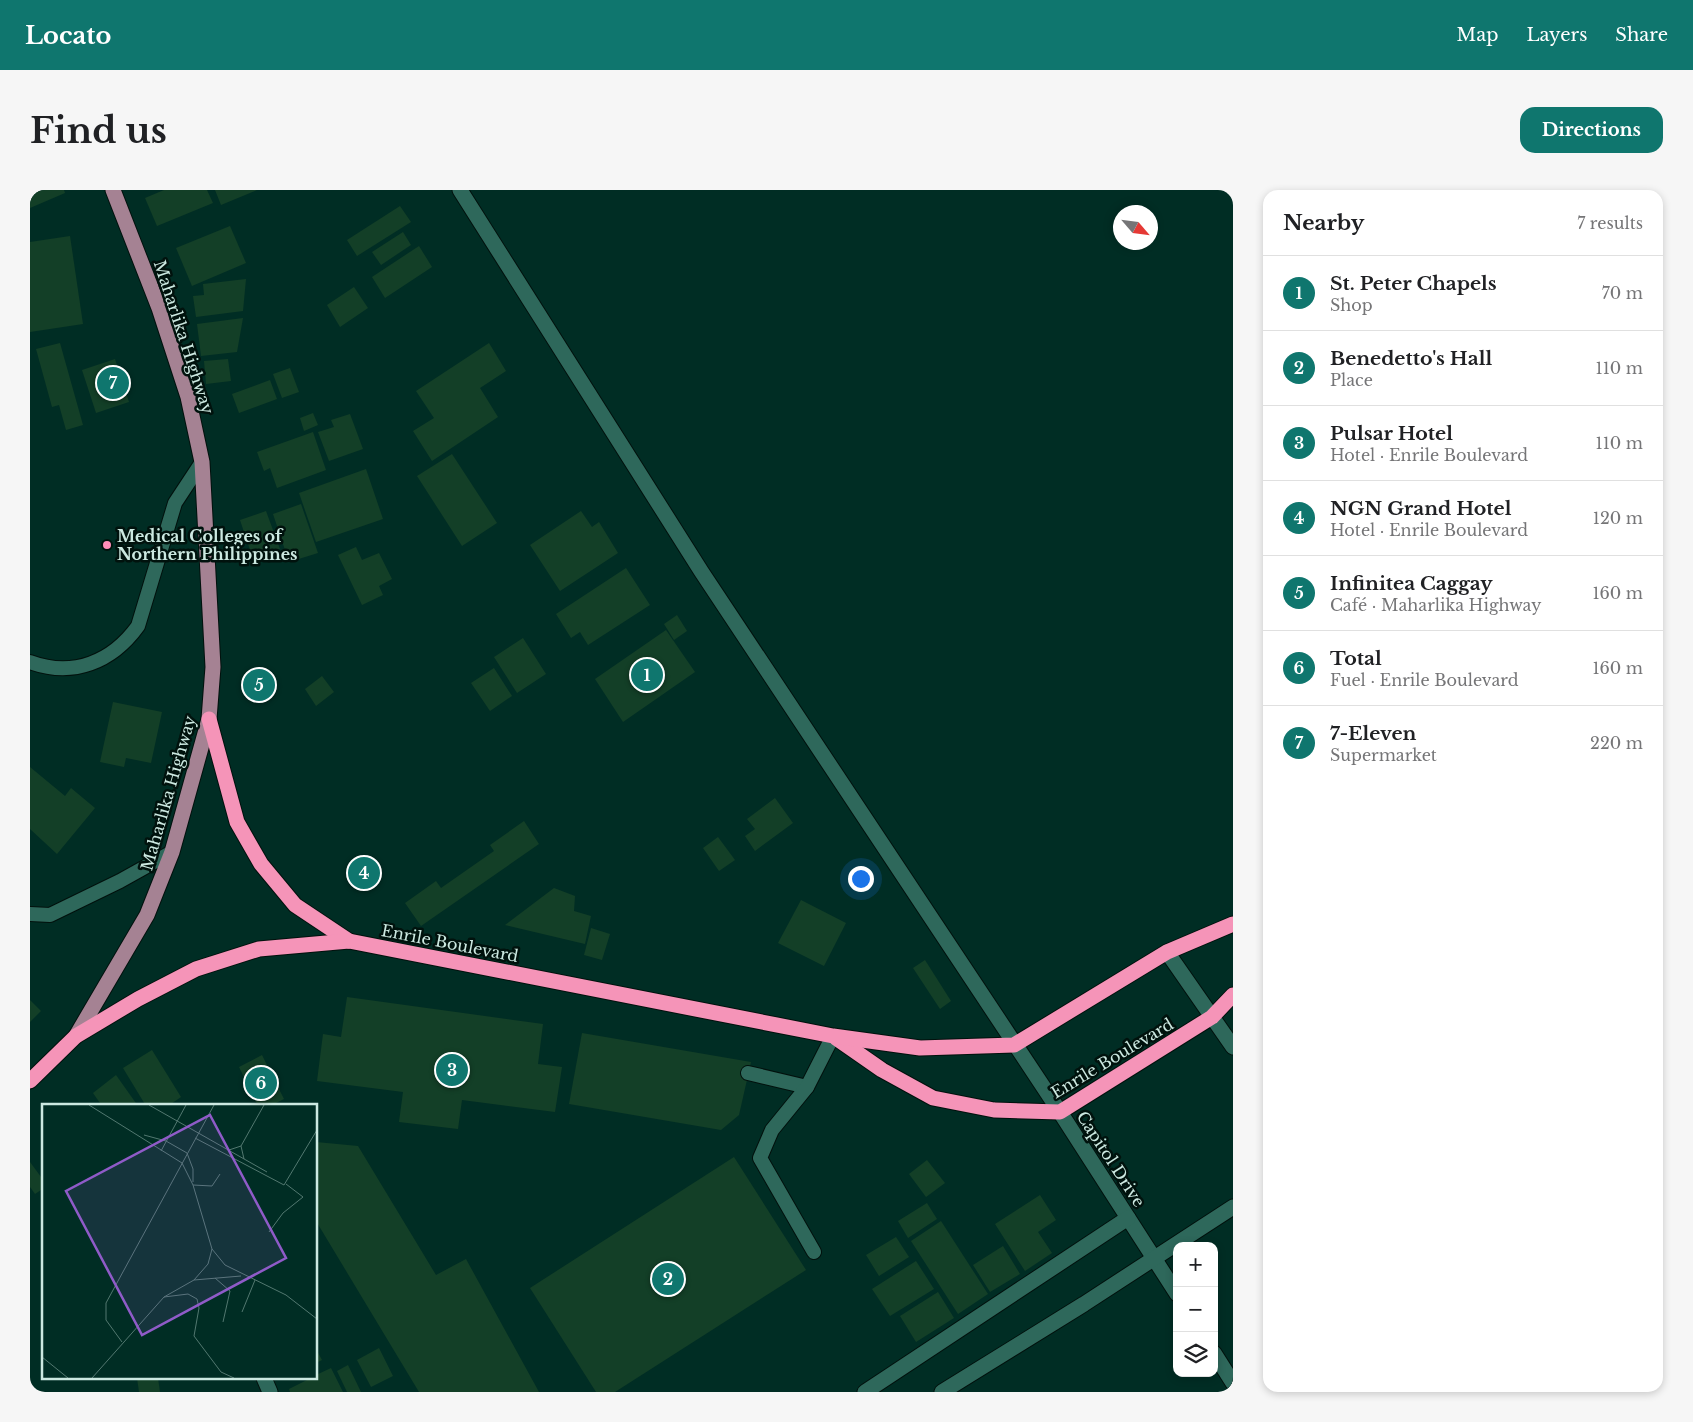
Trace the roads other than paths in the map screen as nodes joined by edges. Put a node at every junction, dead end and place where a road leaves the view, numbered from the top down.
1 (113, 190) edge
2 (460, 190) edge
3 (202, 462) junction
4 (30, 662) edge
5 (209, 718) junction
6 (172, 852) junction
7 (30, 914) edge
8 (1233, 924) edge
9 (349, 941) junction
10 (1167, 952) junction
11 (1233, 995) edge
12 (1212, 1017) junction
13 (76, 1036) junction
14 (833, 1036) junction
15 (1014, 1045) junction
16 (1233, 1047) edge
17 (748, 1073) dead end
18 (30, 1081) edge
19 (807, 1087) junction
20 (1060, 1112) junction
21 (1233, 1207) edge
22 (1128, 1218) junction
23 (814, 1252) dead end
24 (1154, 1258) junction
25 (1173, 1288) edge
26 (1218, 1359) edge
27 (265, 1380) edge
28 (1233, 1383) edge
29 (270, 1392) edge
30 (865, 1392) edge
31 (942, 1392) edge

1 - 3 main road, Maharlika Highway
2 - 15 street, Capitol Drive
3 - 4 lane
3 - 5 main road, Maharlika Highway
5 - 6 main road, Maharlika Highway
5 - 9 highway
6 - 7 lane
6 - 13 main road, Maharlika Highway
8 - 10 highway, Enrile Boulevard
9 - 13 highway, Enrile Boulevard
9 - 14 highway, Enrile Boulevard
10 - 12 street
10 - 15 highway, Enrile Boulevard
11 - 12 highway, Enrile Boulevard
12 - 16 street
12 - 20 highway, Enrile Boulevard
13 - 18 highway, Maharlika Highway
14 - 15 highway, Enrile Boulevard
14 - 19 lane
14 - 20 highway, Enrile Boulevard
15 - 20 street, Capitol Drive
17 - 19 lane
19 - 23 lane
20 - 22 street, Capitol Drive
21 - 24 street
22 - 24 street, Capitol Drive
22 - 30 street
24 - 25 street, Capitol Drive
24 - 31 street
26 - 28 street
27 - 29 street

